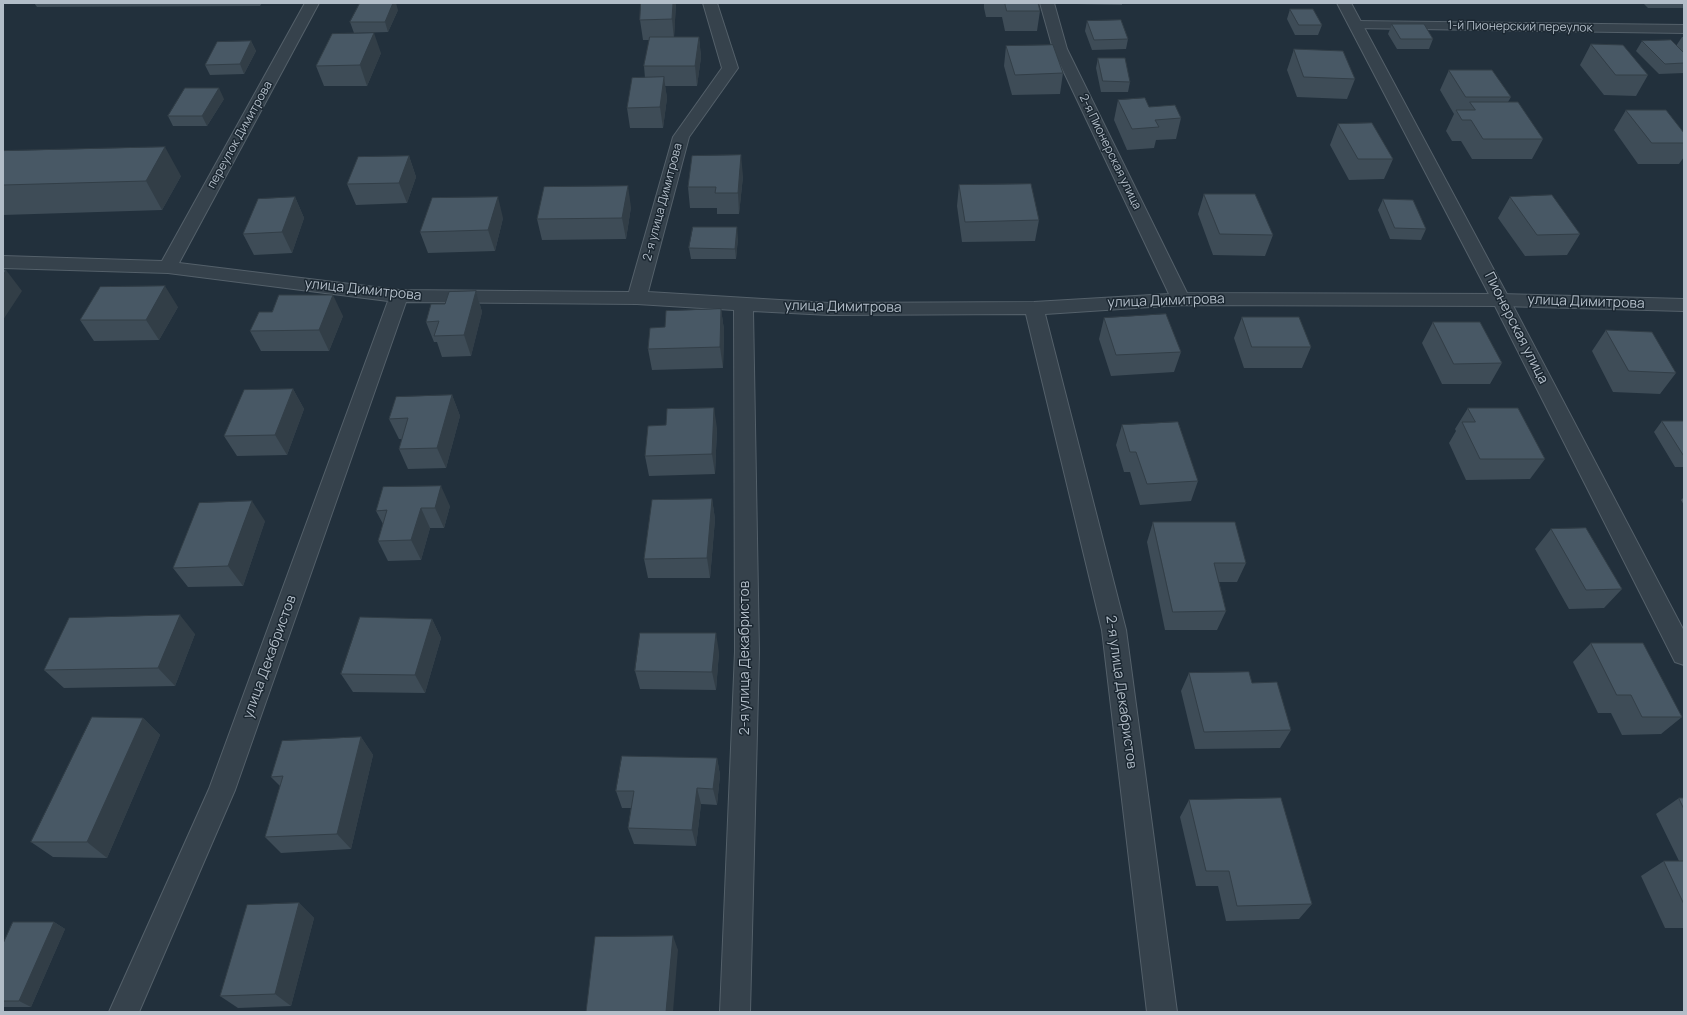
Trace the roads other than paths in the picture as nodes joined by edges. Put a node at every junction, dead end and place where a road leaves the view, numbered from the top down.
1 (312, 3) edge
2 (710, 3) edge
3 (1047, 3) edge
4 (1344, 3) edge
5 (1356, 25) junction
6 (1684, 29) edge
7 (3, 262) edge
8 (168, 267) junction
9 (399, 296) junction
10 (637, 298) junction
11 (1181, 299) junction
12 (1501, 300) junction
13 (742, 304) junction
14 (1684, 305) edge
15 (1034, 308) junction
16 (1684, 655) edge
17 (124, 1012) edge
18 (735, 1012) edge
19 (1162, 1012) edge

1 - 8 street, переулок Димитрова
2 - 10 street, 2-я улица Димитрова
3 - 11 street, 2-я Пионерская улица
4 - 5 street, Пионерская улица
5 - 6 street, 1-й Пионерский переулок
5 - 12 street, Пионерская улица
7 - 8 street, улица Димитрова
8 - 9 street, улица Димитрова
9 - 10 street, улица Димитрова
9 - 17 street, улица Декабристов
10 - 13 street, улица Димитрова
11 - 12 street, улица Димитрова
11 - 15 street, улица Димитрова
12 - 14 street, улица Димитрова
12 - 16 street, Пионерская улица
13 - 15 street, улица Димитрова
13 - 18 street, 2-я улица Декабристов
15 - 19 street, 2-я улица Декабристов

